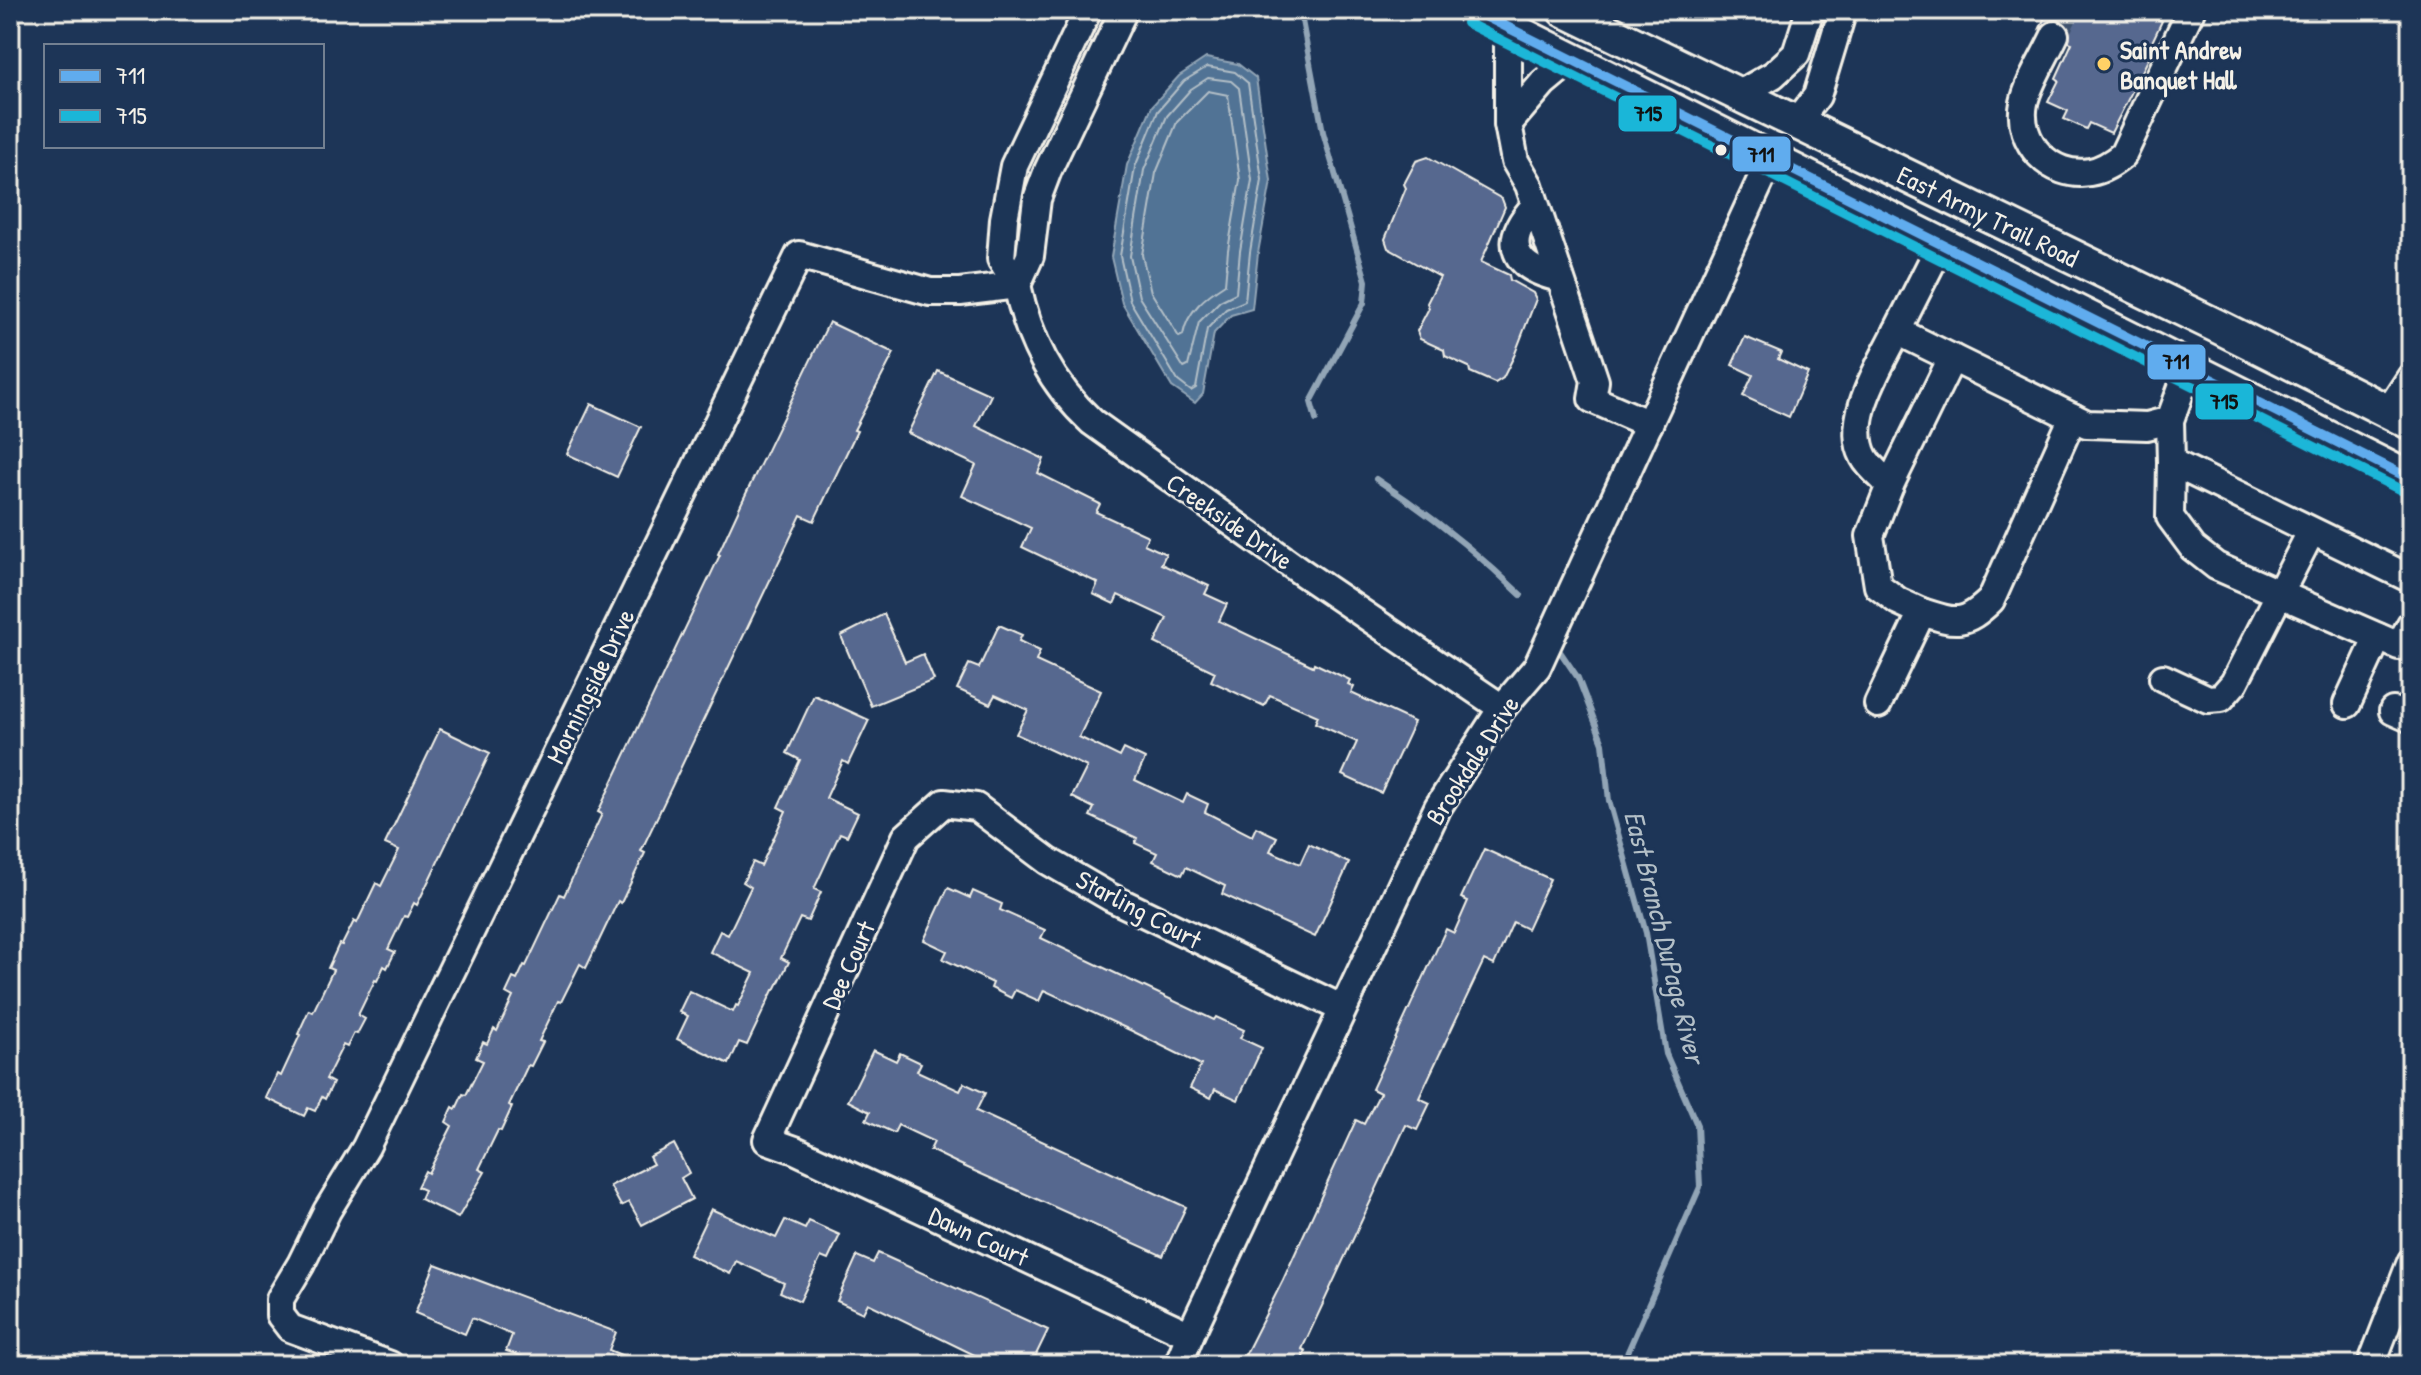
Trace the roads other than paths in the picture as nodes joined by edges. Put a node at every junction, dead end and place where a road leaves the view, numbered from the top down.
1 (1088, 10) edge
2 (1124, 10) edge
3 (1473, 10) edge
4 (1564, 10) edge
5 (1810, 10) edge
6 (1843, 10) edge
7 (2191, 10) edge
8 (1508, 27) junction
9 (2055, 35) tunnel mouth
10 (1572, 59) junction
11 (1060, 68) junction
12 (1090, 82) junction
13 (1738, 95) junction
14 (1796, 123) junction
15 (1508, 124) junction
16 (1757, 151) junction
17 (1941, 244) junction
18 (1017, 285) junction
19 (1897, 331) junction
20 (1952, 358) junction
21 (2189, 368) junction
22 (2411, 377) edge
23 (2073, 417) junction
24 (2400, 417) edge
25 (2170, 420) junction
26 (1649, 424) junction
27 (2171, 462) junction
28 (2411, 479) edge
29 (1890, 485) junction
30 (2311, 532) junction
31 (2411, 579) edge
32 (2279, 593) junction
33 (1922, 612) junction
34 (2411, 624) edge
35 (2378, 637) junction
36 (2163, 678) dead end
37 (1878, 704) dead end
38 (2347, 704) dead end
39 (1502, 708) junction
40 (944, 803) joint
41 (1341, 1008) junction
42 (767, 1140) joint
43 (2411, 1262) edge
44 (1190, 1335) junction
45 (390, 1365) edge
46 (1178, 1365) edge
47 (2371, 1365) edge

1 - 11 street, Creekside Drive
2 - 12 street
3 - 8 main road, East Army Trail Road
4 - 13 main road, East Army Trail Road
5 - 13 street
6 - 14 street
7 - 9 street
8 - 10 main road, East Army Trail Road
8 - 15 street
10 - 15 street
10 - 16 main road, East Army Trail Road
11 - 12 street
11 - 18 street, Creekside Drive
12 - 18 street
13 - 14 main road, East Army Trail Road
14 - 16 main road
14 - 24 main road, East Army Trail Road
15 - 26 street
16 - 17 main road, East Army Trail Road
16 - 26 street, Brookdale Drive
17 - 19 street
17 - 21 main road, East Army Trail Road
18 - 39 street, Creekside Drive
18 - 45 street, Morningside Drive
19 - 20 street
19 - 29 street
20 - 23 street
20 - 29 street
21 - 25 street
21 - 28 main road, East Army Trail Road
22 - 24 street
23 - 25 street
23 - 33 street
25 - 27 street
26 - 39 street, Brookdale Drive
27 - 30 street
27 - 32 street
29 - 33 street
30 - 31 street
30 - 32 street
32 - 35 street
32 - 36 street
33 - 37 street
34 - 35 street
35 - 38 street
39 - 41 street, Brookdale Drive
40 - 41 street, Starling Court
40 - 42 street, Dee Court
41 - 44 street, Brookdale Drive
42 - 44 street, Dawn Court
43 - 47 street
44 - 46 street, Brookdale Drive

